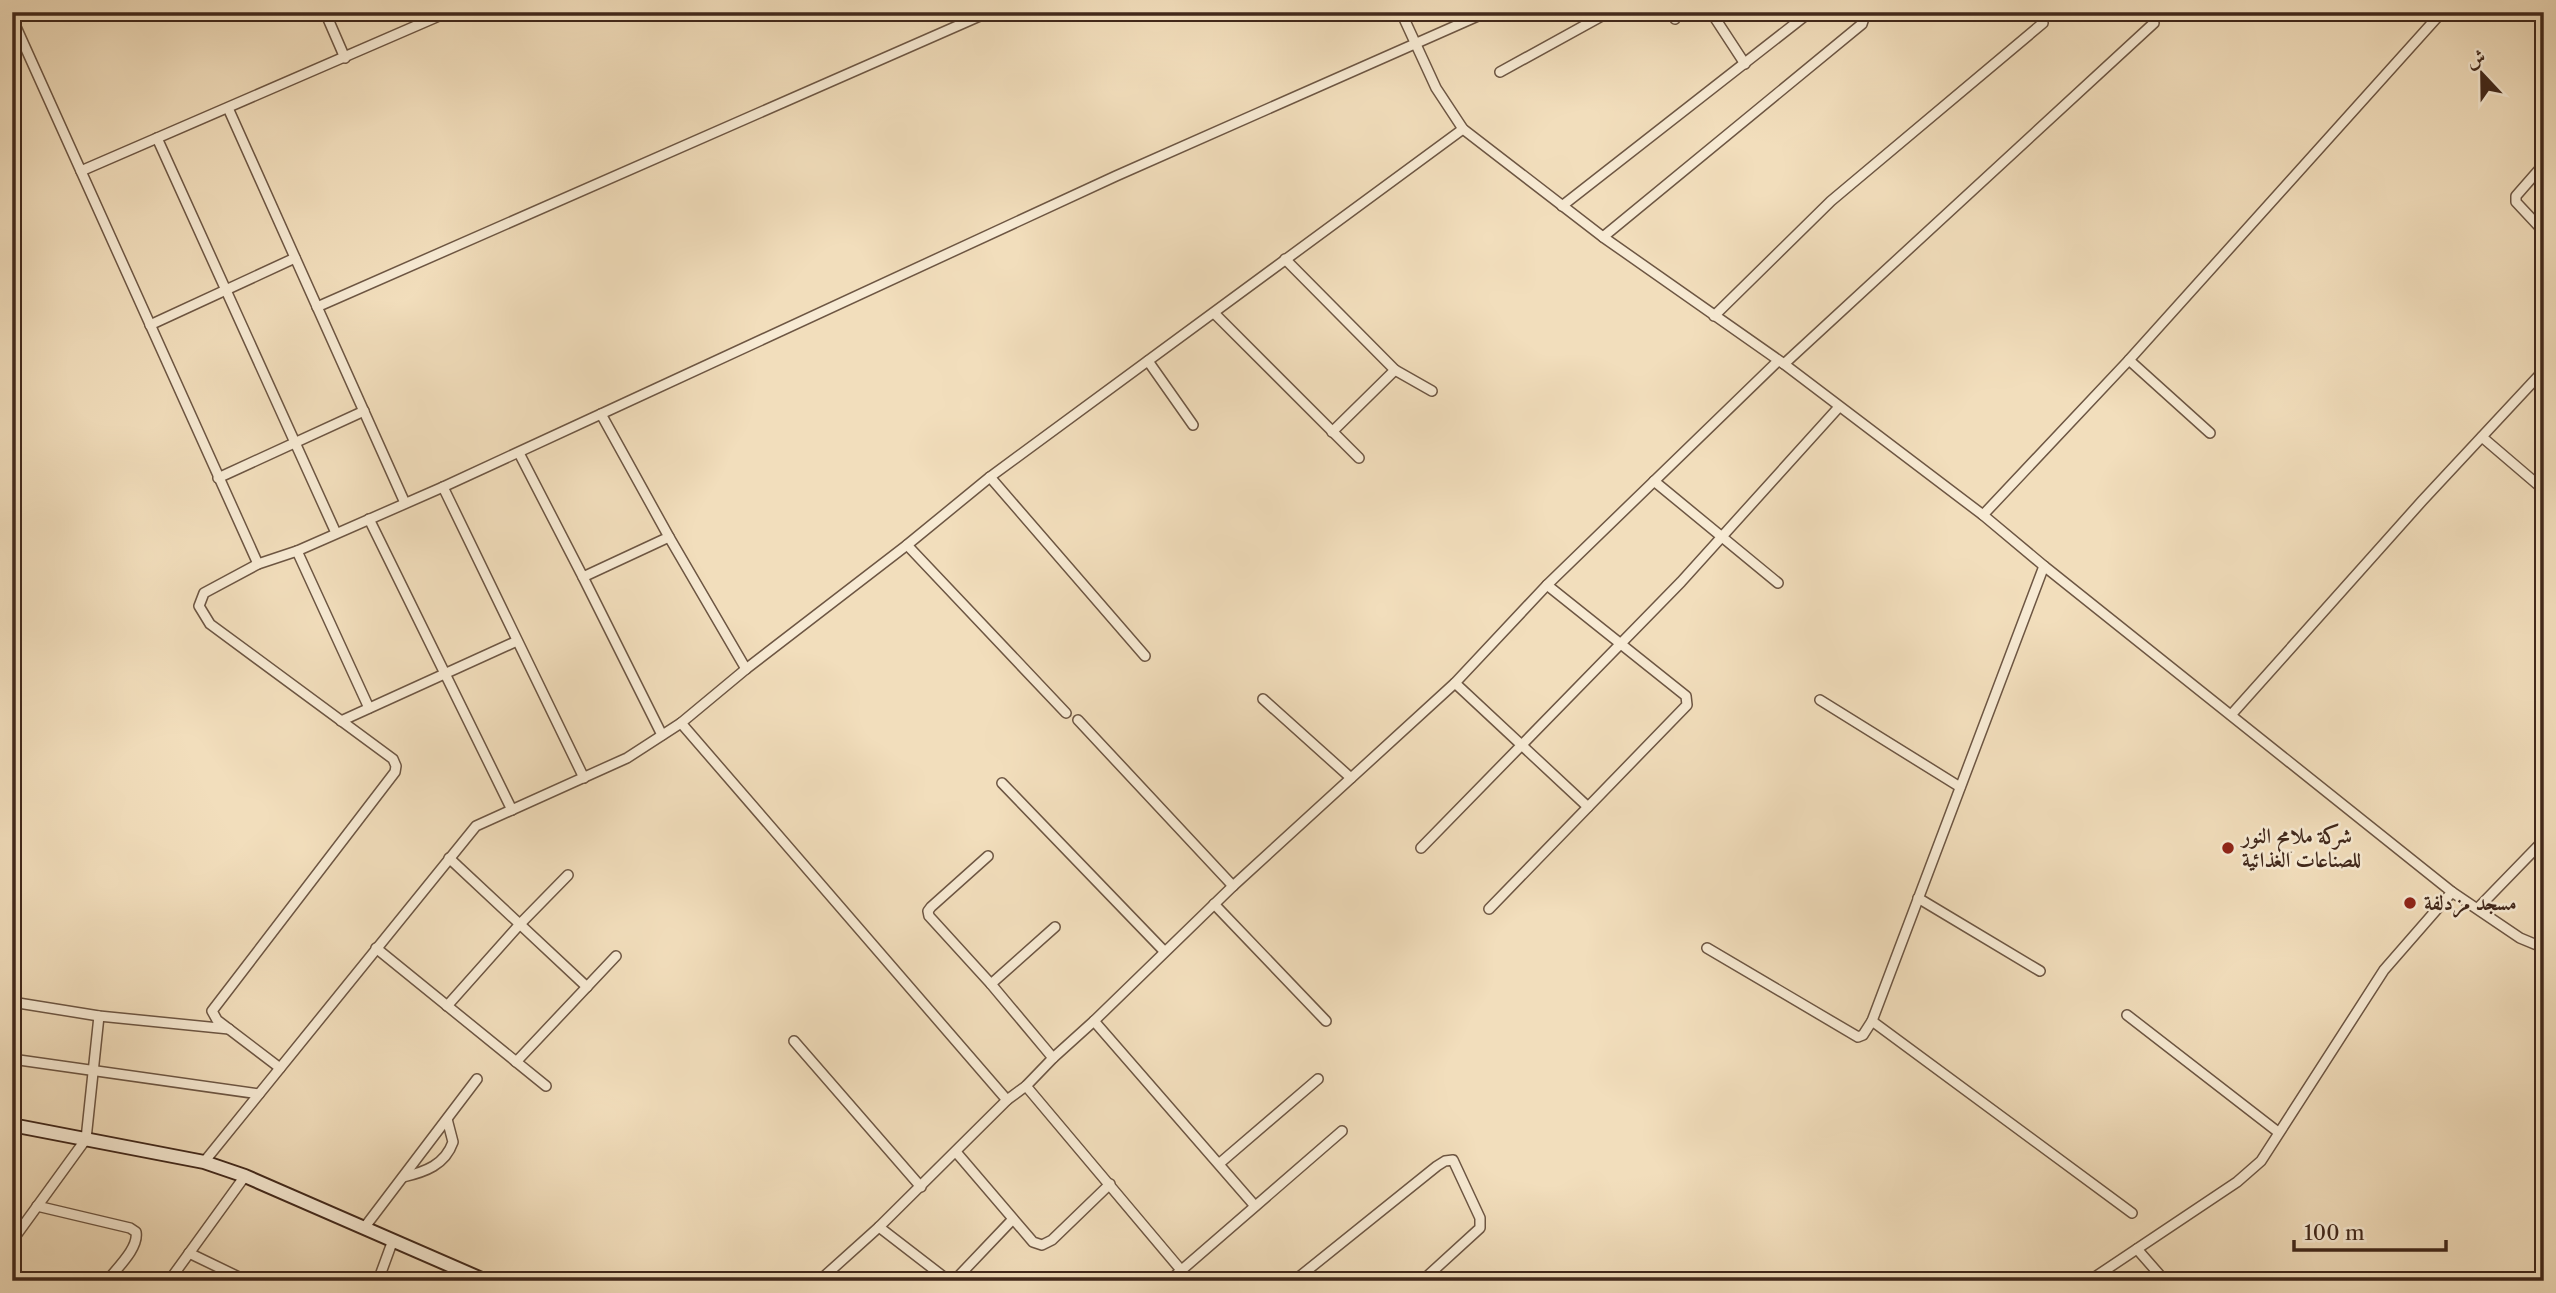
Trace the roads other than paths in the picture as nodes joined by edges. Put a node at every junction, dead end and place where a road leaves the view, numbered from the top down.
1 (325, 12) edge
2 (448, 12) edge
3 (989, 12) edge
4 (1401, 12) edge
5 (1487, 12) edge
6 (1609, 12) edge
7 (1711, 12) edge
8 (1810, 12) edge
9 (1858, 12) edge
10 (2442, 12) edge
11 (12, 18) edge
12 (2043, 23) dead end
13 (2154, 23) dead end
14 (1416, 44) junction
15 (345, 58) junction
16 (1745, 64) junction
17 (1500, 72) dead end
18 (228, 108) junction
19 (1463, 129) junction
20 (158, 138) junction
21 (2544, 164) edge
22 (81, 170) junction
23 (1562, 206) junction
24 (2544, 232) edge
25 (1603, 237) junction
26 (295, 258) junction
27 (1285, 259) junction
28 (226, 290) junction
29 (317, 307) junction
30 (1214, 313) junction
31 (1714, 316) junction
32 (150, 325) junction
33 (2129, 360) junction
34 (1148, 361) junction
35 (1781, 363) junction
36 (1395, 370) junction
37 (2544, 370) edge
38 (1432, 391) dead end
39 (1839, 407) junction
40 (364, 411) junction
41 (601, 414) junction
42 (1193, 425) dead end
43 (1332, 432) junction
44 (2210, 433) dead end
45 (2482, 437) junction
46 (295, 445) junction
47 (519, 453) junction
48 (1359, 458) dead end
49 (990, 477) junction
50 (218, 478) junction
51 (1654, 481) junction
52 (443, 487) junction
53 (2544, 490) edge
54 (405, 503) junction
55 (1983, 515) junction
56 (369, 519) junction
57 (335, 533) junction
58 (669, 537) junction
59 (1721, 537) junction
60 (907, 545) junction
61 (297, 551) junction
62 (258, 564) junction
63 (2044, 566) junction
64 (583, 577) junction
65 (1778, 583) dead end
66 (1547, 585) junction
67 (517, 641) junction
68 (1621, 642) junction
69 (1145, 656) dead end
70 (746, 669) junction
71 (446, 674) junction
72 (1455, 683) junction
73 (1263, 699) dead end
74 (1820, 700) dead end
75 (369, 708) junction
76 (1066, 713) dead end
77 (2231, 715) junction
78 (1077, 720) dead end
79 (341, 721) junction
80 (681, 723) junction
81 (662, 735) junction
82 (1522, 745) junction
83 (584, 778) junction
84 (1351, 778) junction
85 (1002, 783) dead end
86 (1960, 787) junction
87 (1588, 807) junction
88 (512, 810) junction
89 (2544, 840) edge
90 (1421, 848) dead end
91 (988, 856) dead end
92 (449, 858) junction
93 (568, 875) dead end
94 (1233, 886) junction
95 (2452, 892) junction
96 (1918, 898) junction
97 (1214, 904) junction
98 (2477, 908) junction
99 (1489, 909) dead end
100 (520, 924) junction
101 (1055, 928) dead end
102 (376, 948) junction
103 (1707, 948) dead end
104 (2544, 948) edge
105 (1164, 951) junction
106 (616, 956) dead end
107 (2040, 971) dead end
108 (991, 984) junction
109 (587, 986) junction
110 (12, 1002) edge
111 (447, 1006) junction
112 (2127, 1015) dead end
113 (99, 1016) junction
114 (1094, 1021) junction
115 (1326, 1021) dead end
116 (1872, 1021) junction
117 (229, 1029) junction
118 (794, 1041) dead end
119 (1053, 1058) junction
120 (12, 1059) edge
121 (516, 1062) junction
122 (280, 1068) junction
123 (94, 1070) junction
124 (477, 1079) dead end
125 (1318, 1079) dead end
126 (546, 1086) dead end
127 (1026, 1086) junction
128 (259, 1094) junction
129 (1007, 1100) junction
130 (447, 1119) junction
131 (12, 1125) edge
132 (1342, 1131) dead end
133 (2278, 1132) junction
134 (86, 1139) junction
135 (956, 1152) junction
136 (204, 1162) junction
137 (1220, 1163) junction
138 (245, 1176) junction
139 (403, 1177) junction
140 (1110, 1184) junction
141 (921, 1186) junction
142 (37, 1206) junction
143 (1255, 1206) junction
144 (2132, 1213) dead end
145 (1013, 1219) junction
146 (879, 1227) junction
147 (365, 1228) junction
148 (393, 1240) junction
149 (12, 1241) edge
150 (2137, 1249) junction
151 (189, 1254) junction
152 (1181, 1269) junction
153 (107, 1281) edge
154 (169, 1281) edge
155 (247, 1281) edge
156 (378, 1281) edge
157 (486, 1281) edge
158 (819, 1281) edge
159 (949, 1281) edge
160 (954, 1281) edge
161 (1169, 1281) edge
162 (1294, 1281) edge
163 (1422, 1281) edge
164 (2089, 1281) edge
165 (2165, 1281) edge

1 - 15 street
2 - 15 street
3 - 29 street
4 - 14 street
5 - 14 street
6 - 17 street
7 - 16 street
8 - 16 street
9 - 25 street
10 - 33 street
11 - 22 street
12 - 31 street
13 - 35 street
14 - 19 street
14 - 41 street
15 - 18 street
16 - 23 street
18 - 20 street
18 - 26 street
19 - 23 street
19 - 27 street
20 - 22 street
20 - 28 street
21 - 24 street
22 - 32 street
23 - 25 street
25 - 31 street
26 - 28 street
26 - 29 street
27 - 30 street
27 - 36 street
28 - 32 street
28 - 46 street
29 - 40 street
30 - 34 street
30 - 43 street
31 - 35 street
32 - 50 street
33 - 44 street
33 - 55 street
34 - 42 street
34 - 49 street
35 - 39 street
35 - 51 street
36 - 38 street
36 - 43 street
37 - 45 street
39 - 55 street
39 - 59 street
40 - 46 street
40 - 54 street
41 - 47 street
41 - 58 street
43 - 48 street
45 - 53 street
45 - 77 street
46 - 50 street
46 - 57 street
47 - 52 street
47 - 64 street
49 - 60 street
49 - 69 street
50 - 62 street
51 - 59 street
51 - 66 street
52 - 54 street
52 - 67 street
54 - 56 street
55 - 63 street
56 - 57 street
56 - 71 street
57 - 61 street
58 - 64 street
58 - 70 street
59 - 65 street
59 - 68 street
60 - 70 street
60 - 76 street
61 - 62 street
61 - 75 street
62 - 79 street
63 - 77 street
63 - 86 street
64 - 81 street
66 - 68 street
66 - 72 street
67 - 71 street
67 - 83 street
68 - 82 street
68 - 87 street
70 - 80 street
71 - 75 street
71 - 88 street
72 - 82 street
72 - 84 street
73 - 84 street
74 - 86 street
75 - 79 street
77 - 95 street
78 - 94 street
79 - 117 street
80 - 81 street
80 - 129 street
81 - 83 street
82 - 87 street
82 - 90 street
83 - 88 street
84 - 94 street
85 - 105 street
86 - 96 street
87 - 99 street
88 - 92 street
89 - 98 street
91 - 108 street
92 - 100 street
92 - 102 street
93 - 100 street
94 - 97 street
95 - 98 street
95 - 133 street
96 - 107 street
96 - 116 street
97 - 105 street
97 - 115 street
98 - 104 street
100 - 109 street
100 - 111 street
101 - 108 street
102 - 111 street
102 - 122 street
103 - 116 street
105 - 114 street
106 - 109 street
108 - 119 street
109 - 121 street
110 - 113 street
111 - 121 street
112 - 133 street
113 - 117 street
113 - 123 street
114 - 119 street
114 - 137 street
116 - 144 street
117 - 122 street
118 - 141 street
119 - 127 street
120 - 123 street
121 - 126 street
122 - 128 street
123 - 128 street
123 - 134 street
124 - 130 street
125 - 137 street
127 - 129 street
127 - 140 street
128 - 136 street
129 - 135 street
130 - 139 street
130 - 139 street
131 - 134 main road
132 - 143 street
133 - 150 street
134 - 136 main road
134 - 142 street
135 - 141 street
135 - 145 street
136 - 138 main road
137 - 143 street
138 - 147 main road
138 - 151 street
139 - 147 street
140 - 145 street
140 - 152 street
141 - 146 street
142 - 149 street
142 - 153 street
143 - 152 street
145 - 160 street
146 - 158 street
146 - 159 street
147 - 148 main road
148 - 156 street
148 - 157 main road
150 - 164 street
150 - 165 street
151 - 154 street
151 - 155 street
152 - 161 street
162 - 163 street

